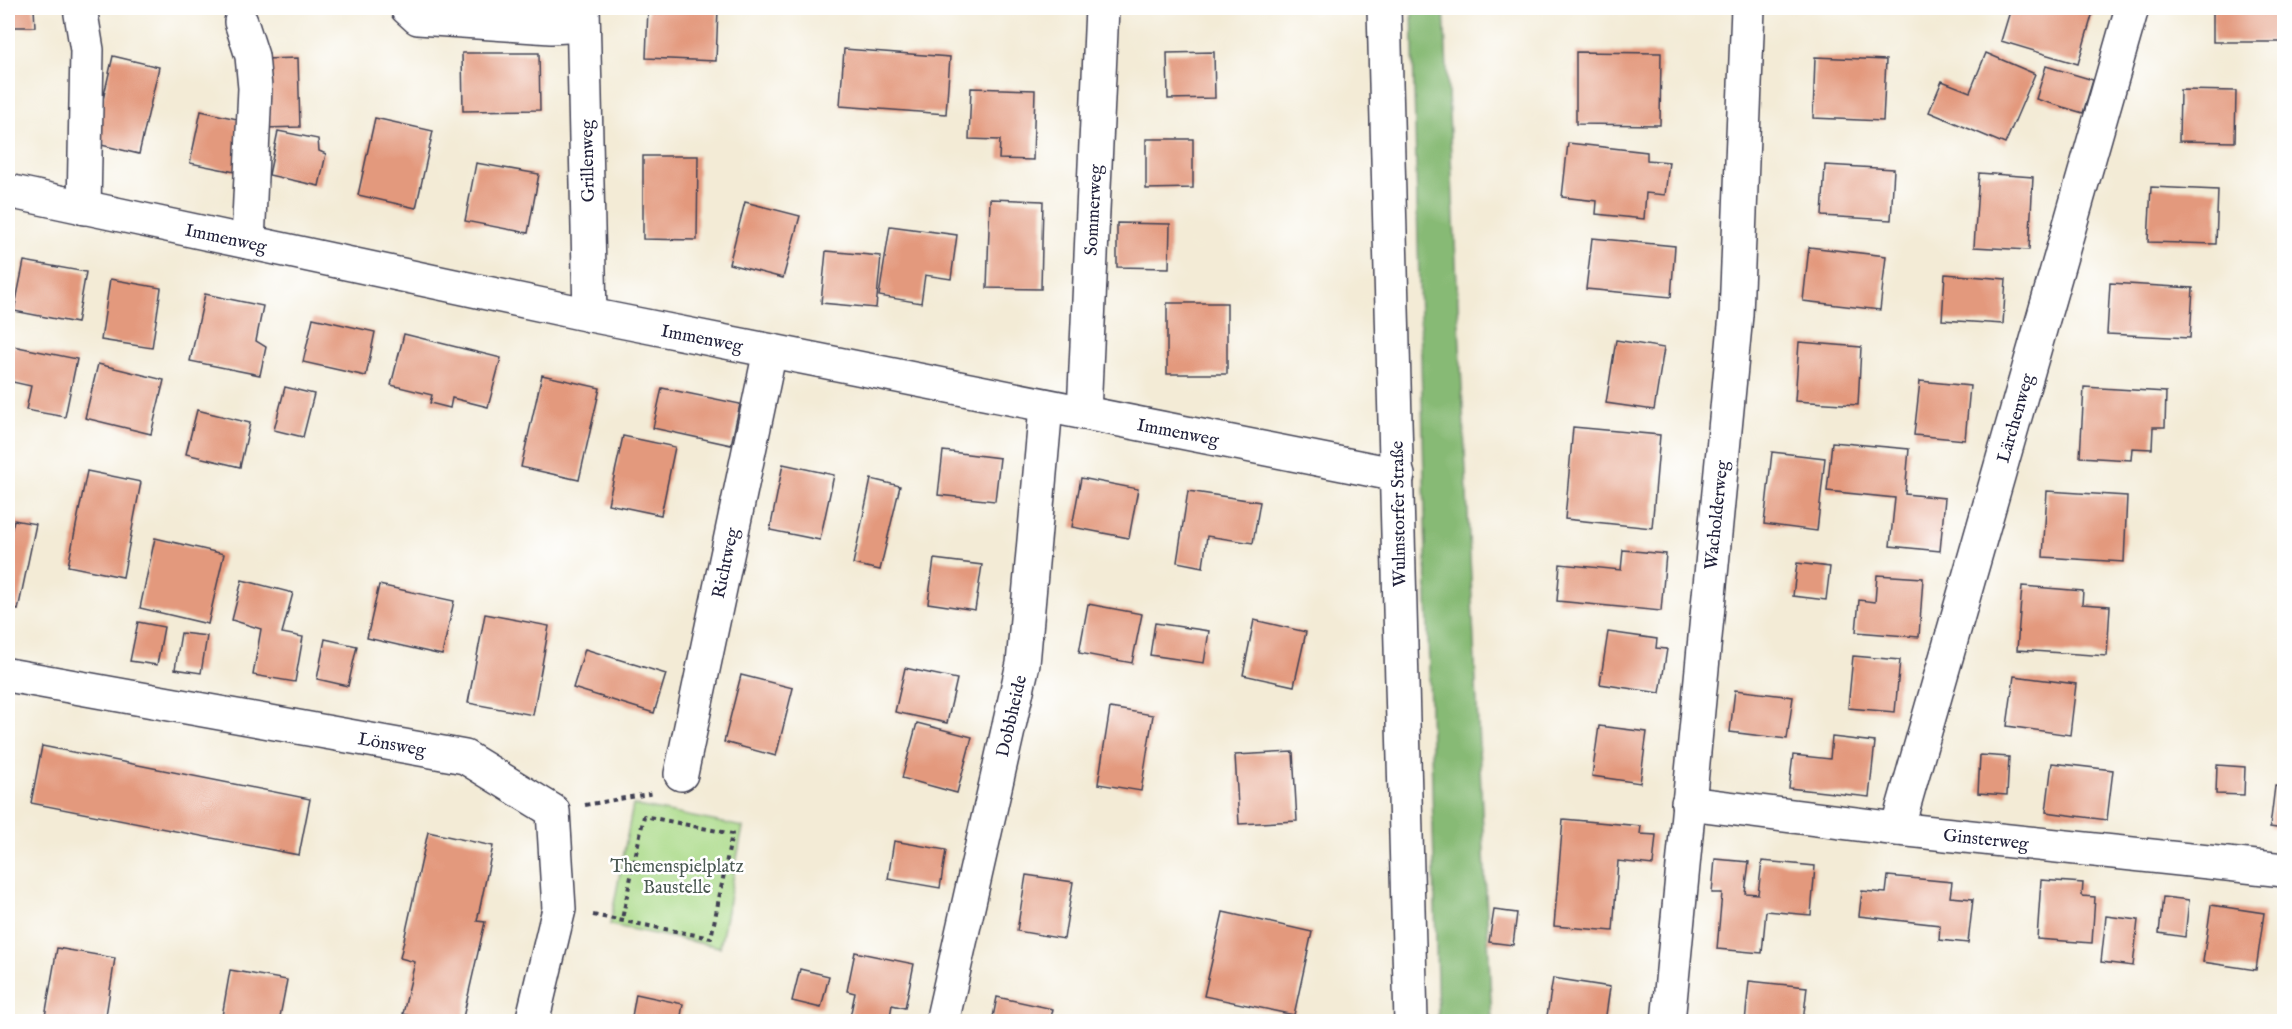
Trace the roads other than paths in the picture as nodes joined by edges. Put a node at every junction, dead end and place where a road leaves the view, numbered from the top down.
1 (80, 8) edge
2 (407, 8) edge
3 (1102, 8) edge
4 (1384, 8) edge
5 (1748, 8) edge
6 (2133, 8) edge
7 (583, 16) edge
8 (241, 22) dead end
9 (8, 191) edge
10 (84, 208) junction
11 (248, 242) junction
12 (590, 315) junction
13 (770, 351) junction
14 (1046, 406) junction
15 (1084, 413) junction
16 (1398, 475) junction
17 (8, 675) edge
18 (681, 774) road end
19 (1688, 803) junction
20 (1897, 829) junction
21 (2284, 870) edge
22 (532, 1022) edge
23 (942, 1022) edge
24 (1411, 1022) edge
25 (1668, 1022) edge

1 - 10 street
2 - 7 street
3 - 15 street, Sommerweg
4 - 16 street, Wulmstorfer Straße
5 - 19 street, Wacholderweg
6 - 20 street, Lärchenweg
7 - 12 street, Grillenweg
8 - 11 street
9 - 10 street, Immenweg
10 - 11 street, Immenweg
11 - 12 street, Immenweg
12 - 13 street, Immenweg
13 - 14 street, Immenweg
13 - 18 street, Richtweg
14 - 15 street, Immenweg
14 - 23 street, Dobbheide
15 - 16 street, Immenweg
16 - 24 street, Wulmstorfer Straße
17 - 22 street, Lönsweg
19 - 20 street, Ginsterweg
19 - 25 street, Wacholderweg
20 - 21 street, Ginsterweg

